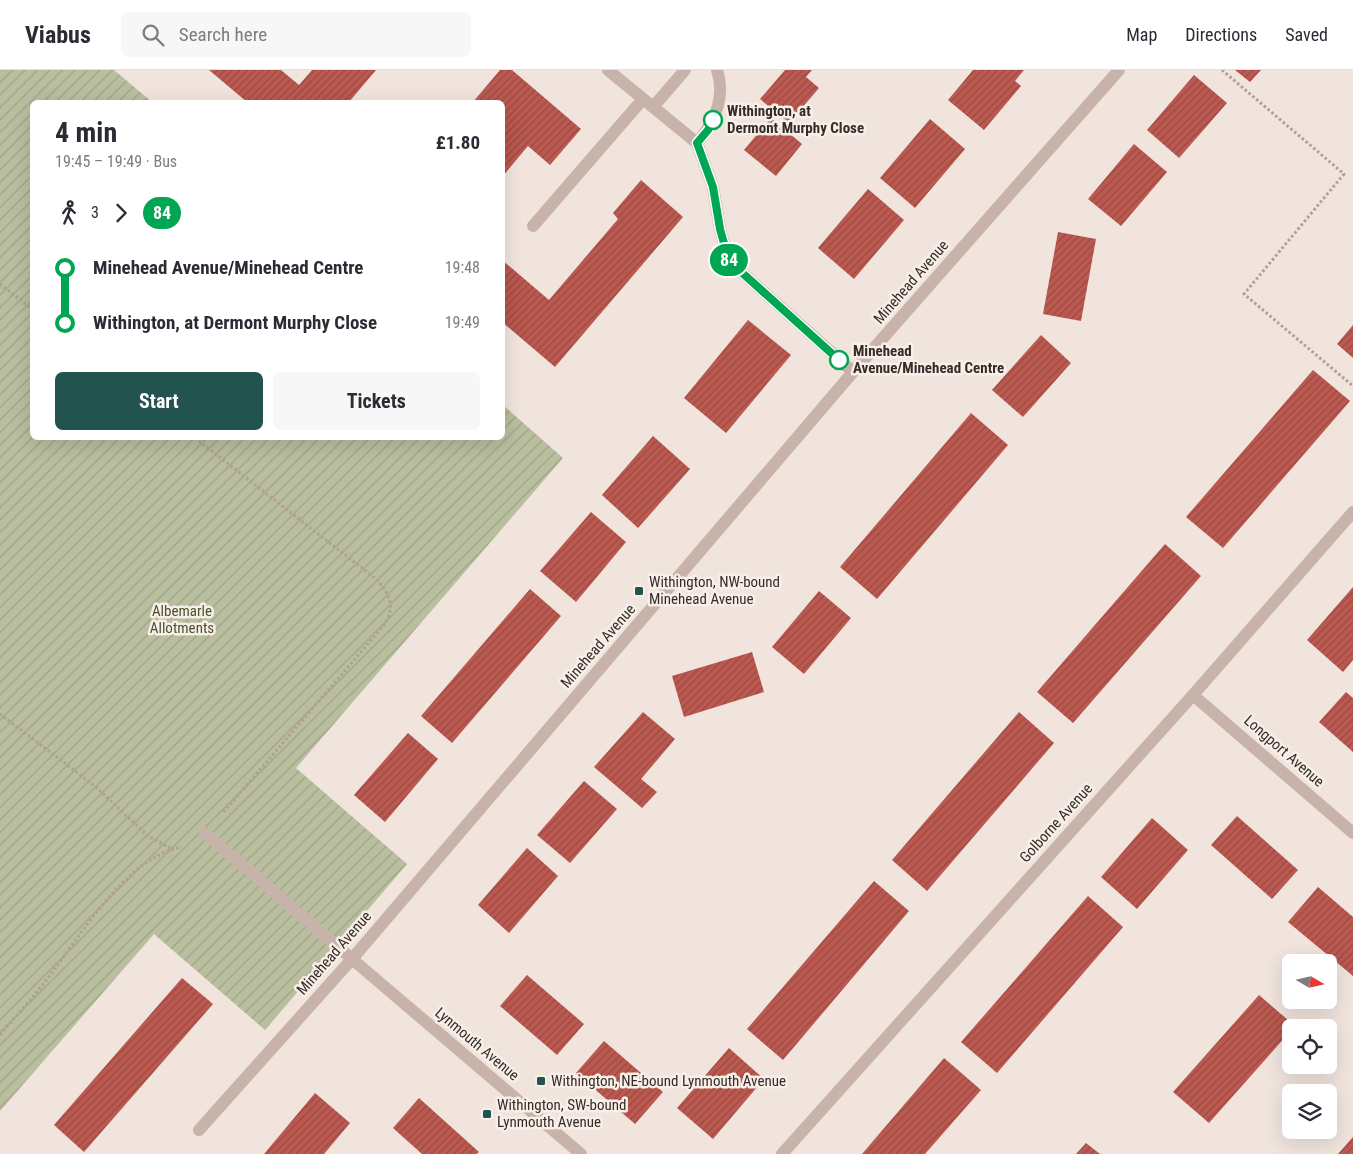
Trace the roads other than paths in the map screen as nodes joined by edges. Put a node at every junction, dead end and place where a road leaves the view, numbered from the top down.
1 (608, 70) edge
2 (685, 70) edge
3 (717, 70) edge
4 (1119, 70) edge
5 (648, 103) junction
6 (697, 143) junction
7 (533, 226) dead end
8 (853, 372) junction
9 (1353, 512) edge
10 (1193, 695) junction
11 (205, 833) road end
12 (1353, 833) edge
13 (352, 958) junction
14 (199, 1130) dead end
15 (581, 1154) edge
16 (782, 1154) edge

1 - 5 street
2 - 5 street
3 - 6 street
4 - 8 street, Minehead Avenue
5 - 6 street
5 - 7 street
6 - 8 street
8 - 13 street, Minehead Avenue
9 - 10 street, Golborne Avenue
10 - 12 street, Longport Avenue
10 - 16 street, Golborne Avenue
11 - 13 street, Lynmouth Avenue
13 - 14 street, Minehead Avenue
13 - 15 street, Lynmouth Avenue

